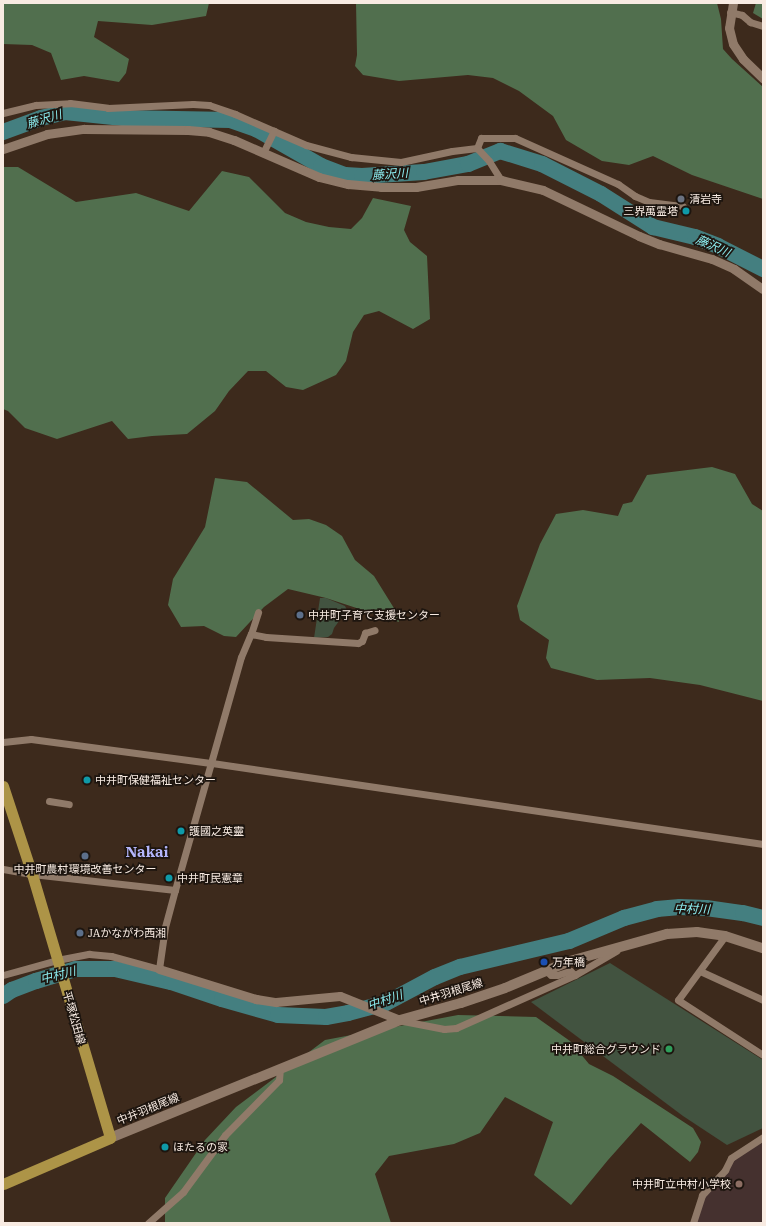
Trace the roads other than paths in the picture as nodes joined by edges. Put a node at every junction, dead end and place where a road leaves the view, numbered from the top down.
1 (732, 8) edge
2 (763, 26) edge
3 (763, 78) edge
4 (3, 113) edge
5 (274, 130) junction
6 (3, 149) edge
7 (479, 149) junction
8 (263, 153) junction
9 (501, 180) junction
10 (683, 206) dead end
11 (763, 289) edge
12 (258, 612) dead end
13 (375, 630) dead end
14 (251, 634) junction
15 (3, 742) edge
16 (212, 763) junction
17 (3, 786) edge
18 (50, 801) dead end
19 (69, 804) dead end
20 (763, 844) edge
21 (3, 869) edge
22 (32, 874) junction
23 (175, 890) junction
24 (725, 936) junction
25 (627, 945) junction
26 (763, 948) edge
27 (58, 963) junction
28 (159, 969) junction
29 (546, 971) junction
30 (700, 971) junction
31 (575, 975) junction
32 (3, 976) edge
33 (763, 1000) edge
34 (400, 1020) junction
35 (763, 1055) edge
36 (280, 1068) junction
37 (763, 1137) edge
38 (110, 1138) junction
39 (3, 1184) edge
40 (148, 1223) edge
41 (693, 1223) edge

1 - 2 street
1 - 3 street
4 - 5 street
5 - 7 street
5 - 8 street
6 - 8 street
7 - 9 street
7 - 10 street
8 - 9 street
9 - 11 street
12 - 14 street
13 - 14 street
14 - 16 street
15 - 16 street
16 - 20 street
16 - 23 street
17 - 22 main road, 平塚松田線
18 - 19 street
21 - 22 street
22 - 23 street
22 - 27 main road, 平塚松田線
23 - 28 street
24 - 25 main road, 中井羽根尾線
24 - 26 main road, 中井羽根尾線
24 - 30 street
25 - 29 main road, 中井羽根尾線
25 - 31 street
27 - 28 street
27 - 32 street
27 - 38 main road, 平塚松田線
28 - 34 street
29 - 31 street
29 - 34 main road, 中井羽根尾線
30 - 33 street
30 - 35 street
31 - 34 street
34 - 36 main road, 中井羽根尾線
36 - 38 main road, 中井羽根尾線
36 - 40 street
37 - 41 street
38 - 39 main road

